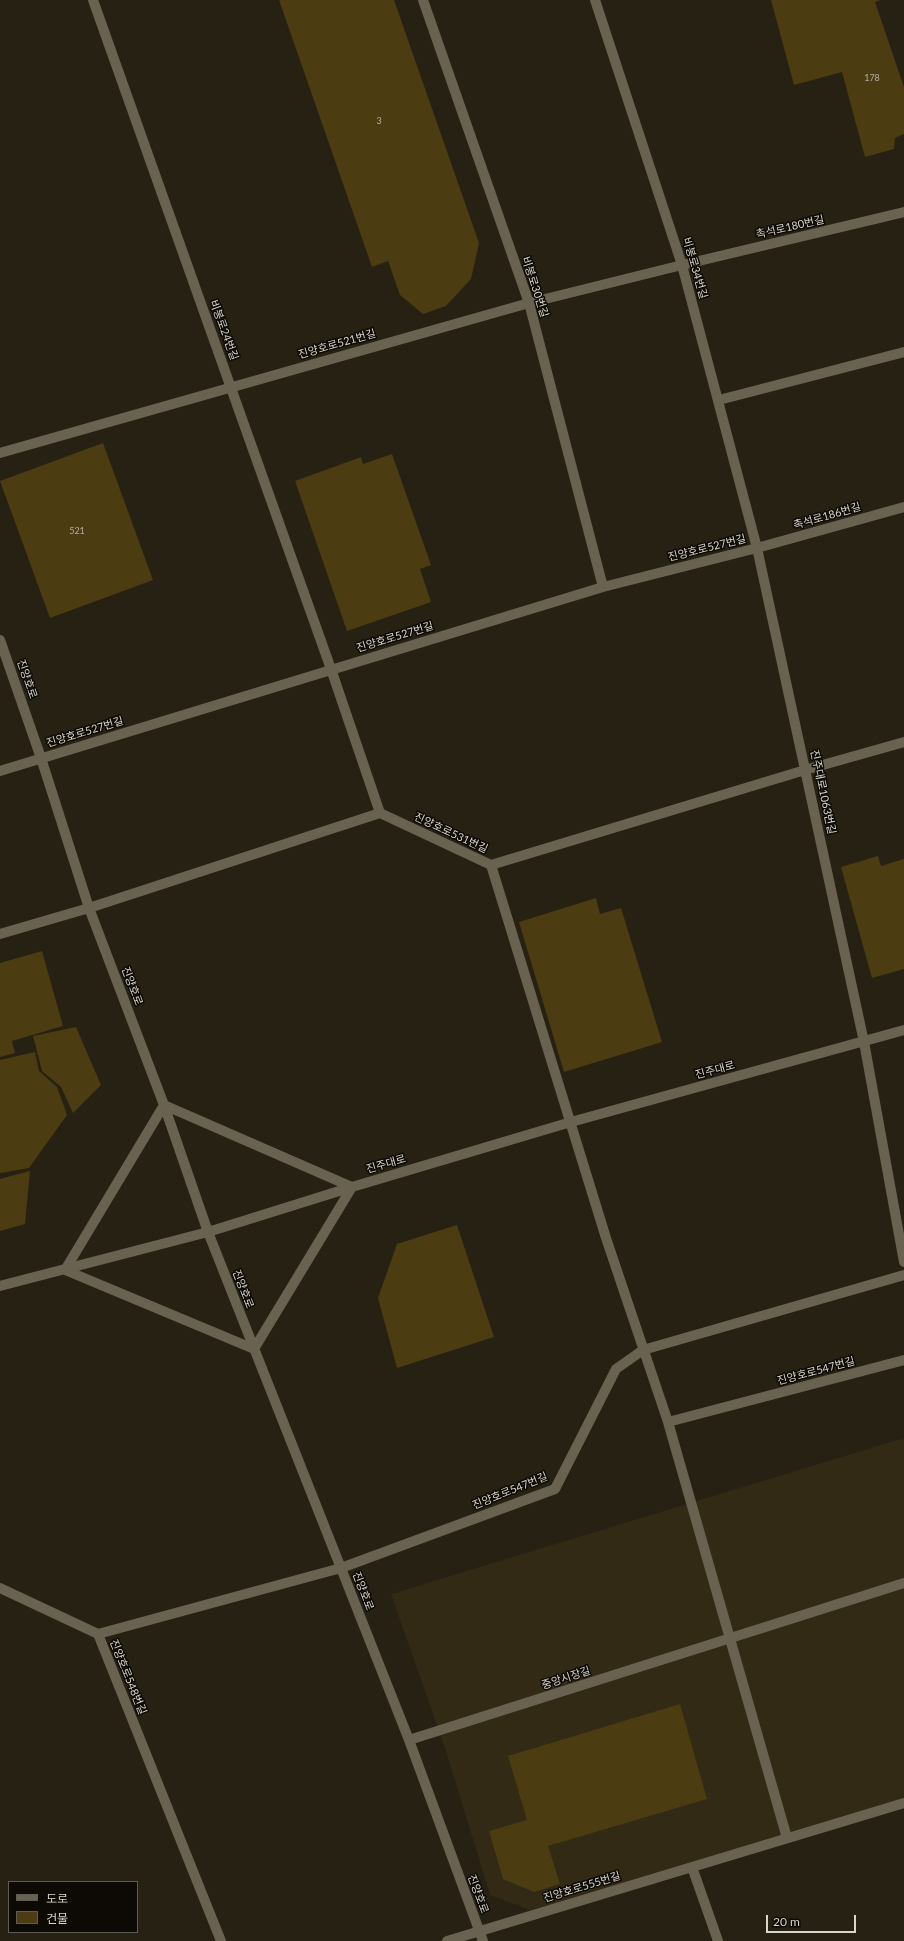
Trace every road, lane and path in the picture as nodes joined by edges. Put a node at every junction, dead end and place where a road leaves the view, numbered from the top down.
1 (93, 0) edge
2 (423, 0) edge
3 (595, 0) edge
4 (904, 213) edge
5 (682, 264) junction
6 (529, 303) junction
7 (904, 352) edge
8 (231, 386) junction
9 (719, 400) junction
10 (0, 453) edge
11 (904, 507) edge
12 (757, 548) junction
13 (603, 587) junction
14 (0, 640) edge
15 (331, 669) junction
16 (904, 742) edge
17 (41, 758) junction
18 (806, 770) junction
19 (0, 771) edge
20 (380, 813) junction
21 (492, 865) junction
22 (89, 908) junction
23 (0, 934) edge
24 (904, 1030) edge
25 (864, 1042) junction
26 (164, 1105) junction
27 (571, 1122) junction
28 (352, 1187) junction
29 (208, 1232) junction
30 (904, 1262) edge
31 (65, 1270) junction
32 (904, 1275) edge
33 (0, 1286) edge
34 (254, 1349) junction
35 (643, 1350) junction
36 (904, 1360) edge
37 (668, 1422) junction
38 (341, 1568) junction
39 (904, 1583) edge
40 (0, 1588) edge
41 (98, 1634) junction
42 (730, 1638) junction
43 (409, 1740) junction
44 (904, 1803) edge
45 (787, 1838) junction
46 (692, 1867) junction
47 (479, 1931) junction
48 (221, 1941) edge
49 (447, 1941) edge
50 (483, 1941) edge
51 (718, 1941) edge

1 - 8 street, 비봉로24번길
2 - 6 street, 비봉로30번길
3 - 5 street, 비봉로34번길
4 - 5 street, 촉석로180번길
5 - 6 street, 진양호로521번길
5 - 9 street, 비봉로34번길
6 - 8 street, 진양호로521번길
6 - 13 street, 비봉로30번길
7 - 9 street
8 - 10 street, 진양호로521번길
8 - 15 street, 비봉로24번길
9 - 12 street, 비봉로34번길
11 - 12 street, 촉석로186번길
12 - 13 street, 진양호로527번길
12 - 18 street, 진주대로1063번길
13 - 15 street, 진양호로527번길
14 - 17 street, 진양호로
15 - 17 street, 진양호로527번길
15 - 20 street, 비봉로24번길
16 - 18 street, 진양호로531번길
17 - 19 street, 진양호로527번길
17 - 22 street, 진양호로
18 - 21 street, 진양호로531번길
18 - 25 street, 진주대로1063번길
20 - 21 street, 진양호로531번길
20 - 22 street
21 - 27 street
22 - 23 street
22 - 26 street, 진양호로
24 - 25 street, 진주대로
25 - 27 street, 진주대로
25 - 30 street
26 - 28 street
26 - 29 street, 진양호로
26 - 31 street
27 - 28 street, 진주대로
27 - 35 street
28 - 29 street, 진주대로
28 - 34 street
29 - 31 street, 진주대로
29 - 34 street, 진양호로
31 - 33 street, 진주대로
31 - 34 street
32 - 35 street, 진양호로547번길
34 - 38 street, 진양호로
35 - 37 street
35 - 38 street, 진양호로547번길
36 - 37 street, 진양호로547번길
37 - 42 street
38 - 41 street, 진양호로548번길
38 - 43 street, 진양호로
39 - 42 street, 중앙시장길
40 - 41 street
41 - 48 street, 진양호로548번길
42 - 43 street, 중앙시장길
42 - 45 street
43 - 47 street, 진양호로
44 - 45 street, 진양호로555번길
45 - 46 street, 진양호로555번길
46 - 47 street, 진양호로555번길
46 - 51 street
47 - 49 street, 진양호로555번길
47 - 50 street, 진양호로

